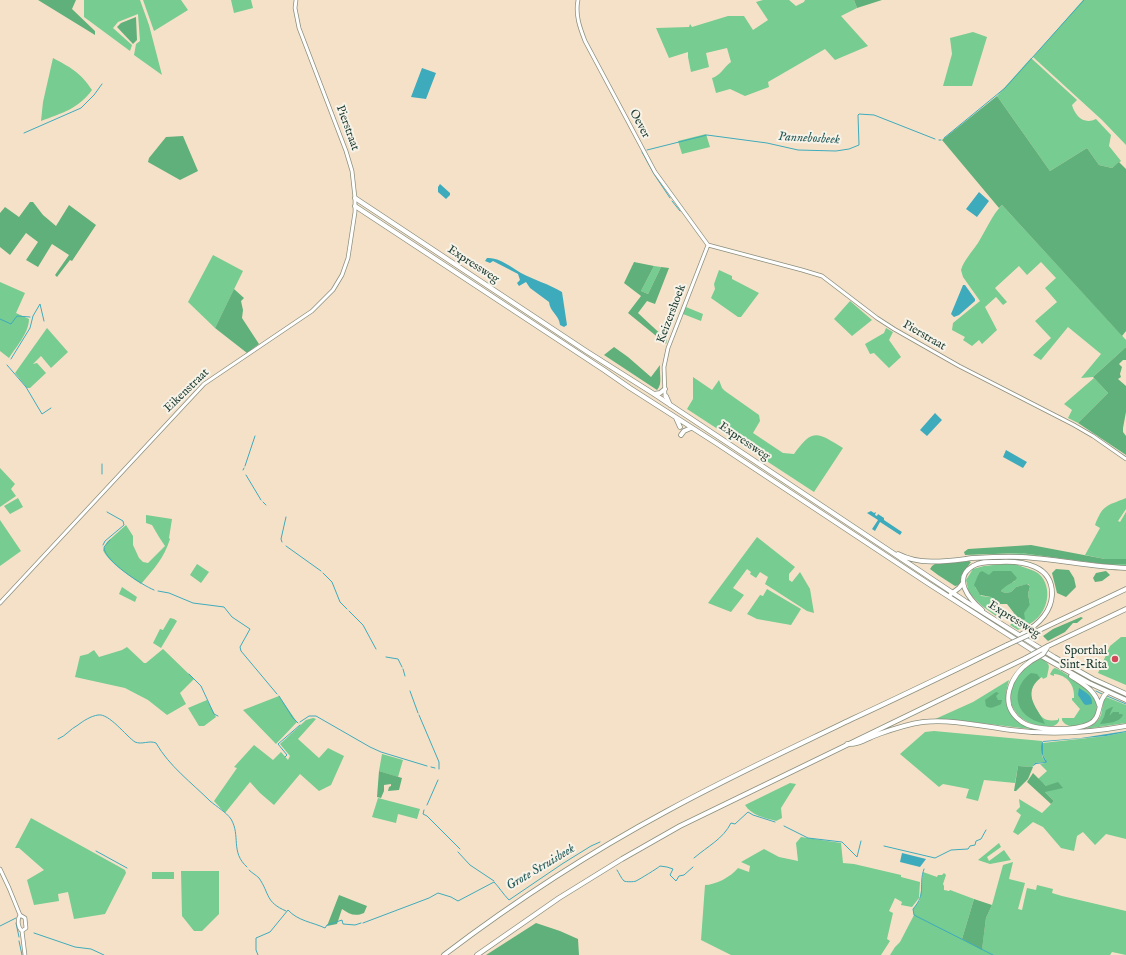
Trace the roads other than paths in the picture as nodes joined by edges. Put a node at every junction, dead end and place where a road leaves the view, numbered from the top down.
1 (296, 0) edge
2 (578, 0) edge
3 (354, 189) joint
4 (355, 198) junction
5 (355, 206) junction
6 (708, 246) junction
7 (665, 390) junction
8 (654, 394) junction
9 (666, 396) junction
10 (662, 400) junction
11 (670, 405) junction
12 (676, 418) junction
13 (680, 427) dead end
14 (691, 428) junction
15 (682, 435) dead end
16 (1126, 459) edge
17 (888, 550) junction
18 (925, 562) junction
19 (1126, 568) edge
20 (920, 571) junction
21 (922, 579) junction
22 (964, 583) junction
23 (1126, 589) edge
24 (953, 593) junction
25 (947, 595) junction
26 (0, 603) edge
27 (1126, 609) edge
28 (995, 620) junction
29 (1018, 640) junction
30 (1050, 646) junction
31 (1054, 657) junction
32 (1053, 663) junction
33 (1067, 672) junction
34 (1114, 690) junction
35 (1108, 692) junction
36 (1126, 694) edge
37 (1126, 700) edge
38 (1100, 708) junction
39 (1126, 726) edge
40 (865, 738) junction
41 (0, 869) edge
42 (20, 915) junction
43 (22, 931) junction
44 (25, 955) edge
45 (444, 955) edge
46 (477, 955) edge

1 - 3 street, Pierstraat
2 - 6 street, Oever
3 - 4 street, Eikenstraat
4 - 5 street, Eikenstraat
4 - 8 highway, Expressweg
5 - 12 highway, Expressweg
5 - 26 street, Eikenstraat
6 - 7 street, Keizershoek
6 - 16 street, Pierstraat
7 - 8 highway
7 - 9 street, Keizershoek
7 - 10 street
8 - 10 highway, Expressweg
9 - 10 street
9 - 11 highway
10 - 11 highway, Expressweg
11 - 17 highway, Expressweg
12 - 13 highway
12 - 14 highway, Expressweg
14 - 15 highway
14 - 21 highway, Expressweg
17 - 18 highway
17 - 20 highway, Expressweg
18 - 19 highway
18 - 20 highway
20 - 21 highway
20 - 24 highway, Expressweg
21 - 25 highway, Expressweg
22 - 24 highway
22 - 28 highway
22 - 29 highway
23 - 29 highway, bridge
24 - 25 highway
24 - 28 highway, Expressweg
25 - 32 highway, Expressweg
27 - 30 highway
28 - 31 highway, Expressweg
29 - 45 highway, bridge
30 - 38 highway, bridge
30 - 40 highway, bridge
31 - 32 highway
31 - 34 highway, Expressweg
32 - 33 highway, Expressweg
33 - 35 highway, Expressweg
33 - 38 highway
34 - 35 highway
34 - 36 highway, Expressweg
35 - 37 highway, Expressweg
35 - 38 highway
39 - 40 highway
40 - 46 highway
41 - 42 street
42 - 43 street
42 - 43 street
43 - 44 street

